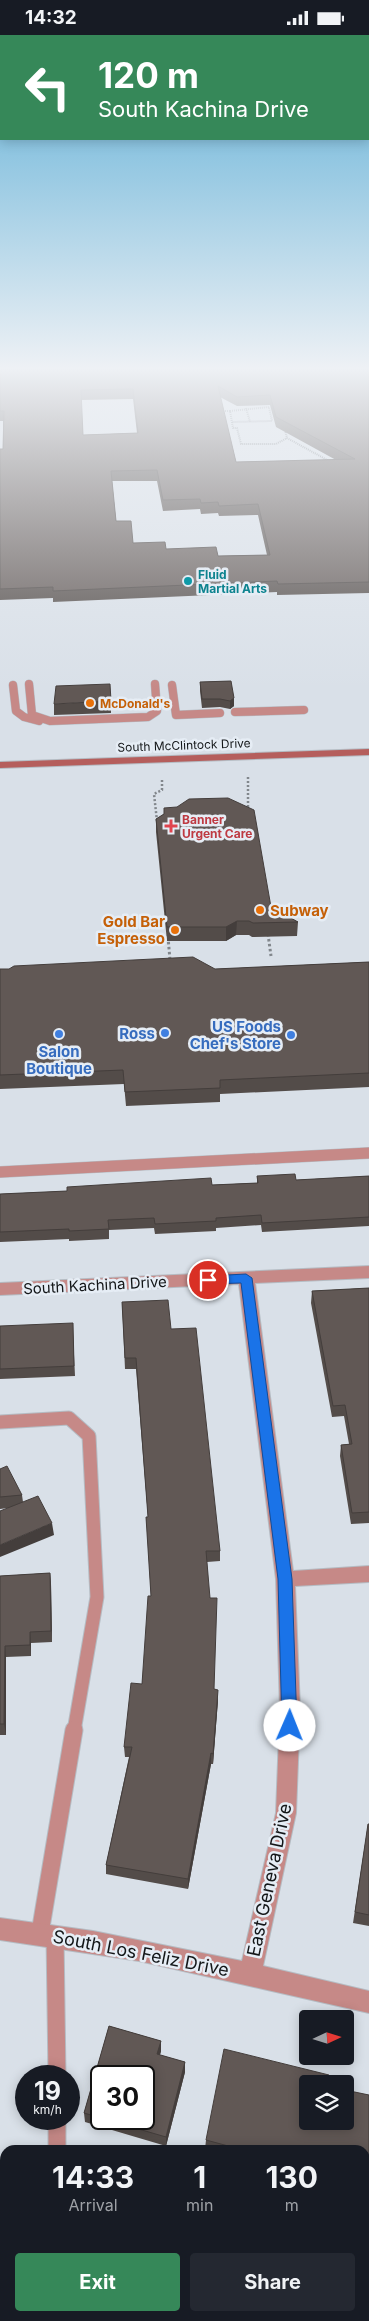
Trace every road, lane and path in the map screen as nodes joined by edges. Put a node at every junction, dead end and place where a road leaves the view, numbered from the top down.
1 (29, 684) dead end
2 (155, 684) dead end
3 (14, 685) dead end
4 (172, 685) dead end
5 (304, 710) dead end
6 (235, 712) dead end
7 (220, 713) dead end
8 (50, 721) junction
9 (369, 752) edge
10 (0, 765) edge
11 (248, 777) dead end
12 (162, 780) dead end
13 (249, 817) edge
14 (157, 823) edge
15 (267, 928) edge
16 (168, 931) edge
17 (271, 956) dead end
18 (170, 961) edge
19 (369, 1153) edge
20 (0, 1172) edge
21 (369, 1272) edge
22 (246, 1278) junction
23 (0, 1289) edge
24 (0, 1422) edge
25 (369, 1574) edge
26 (285, 1579) junction
27 (0, 1929) edge
28 (47, 1935) junction
29 (250, 1973) junction
30 (369, 2002) edge
31 (56, 2065) edge
32 (57, 2130) edge
33 (57, 2145) edge

1 - 8 lane
2 - 8 lane
3 - 8 lane
4 - 7 lane
5 - 6 lane
9 - 10 main road, South McClintock Drive
11 - 13 path
12 - 14 path
15 - 17 path
16 - 18 path
19 - 20 lane
21 - 22 street, South Kachina Drive
22 - 23 street, South Kachina Drive
22 - 26 street, East Geneva Drive
24 - 28 lane
25 - 26 street
26 - 29 street, East Geneva Drive
27 - 28 street, South Los Feliz Drive
28 - 29 street, South Los Feliz Drive
28 - 31 lane
29 - 30 street, South Los Feliz Drive
32 - 33 lane

